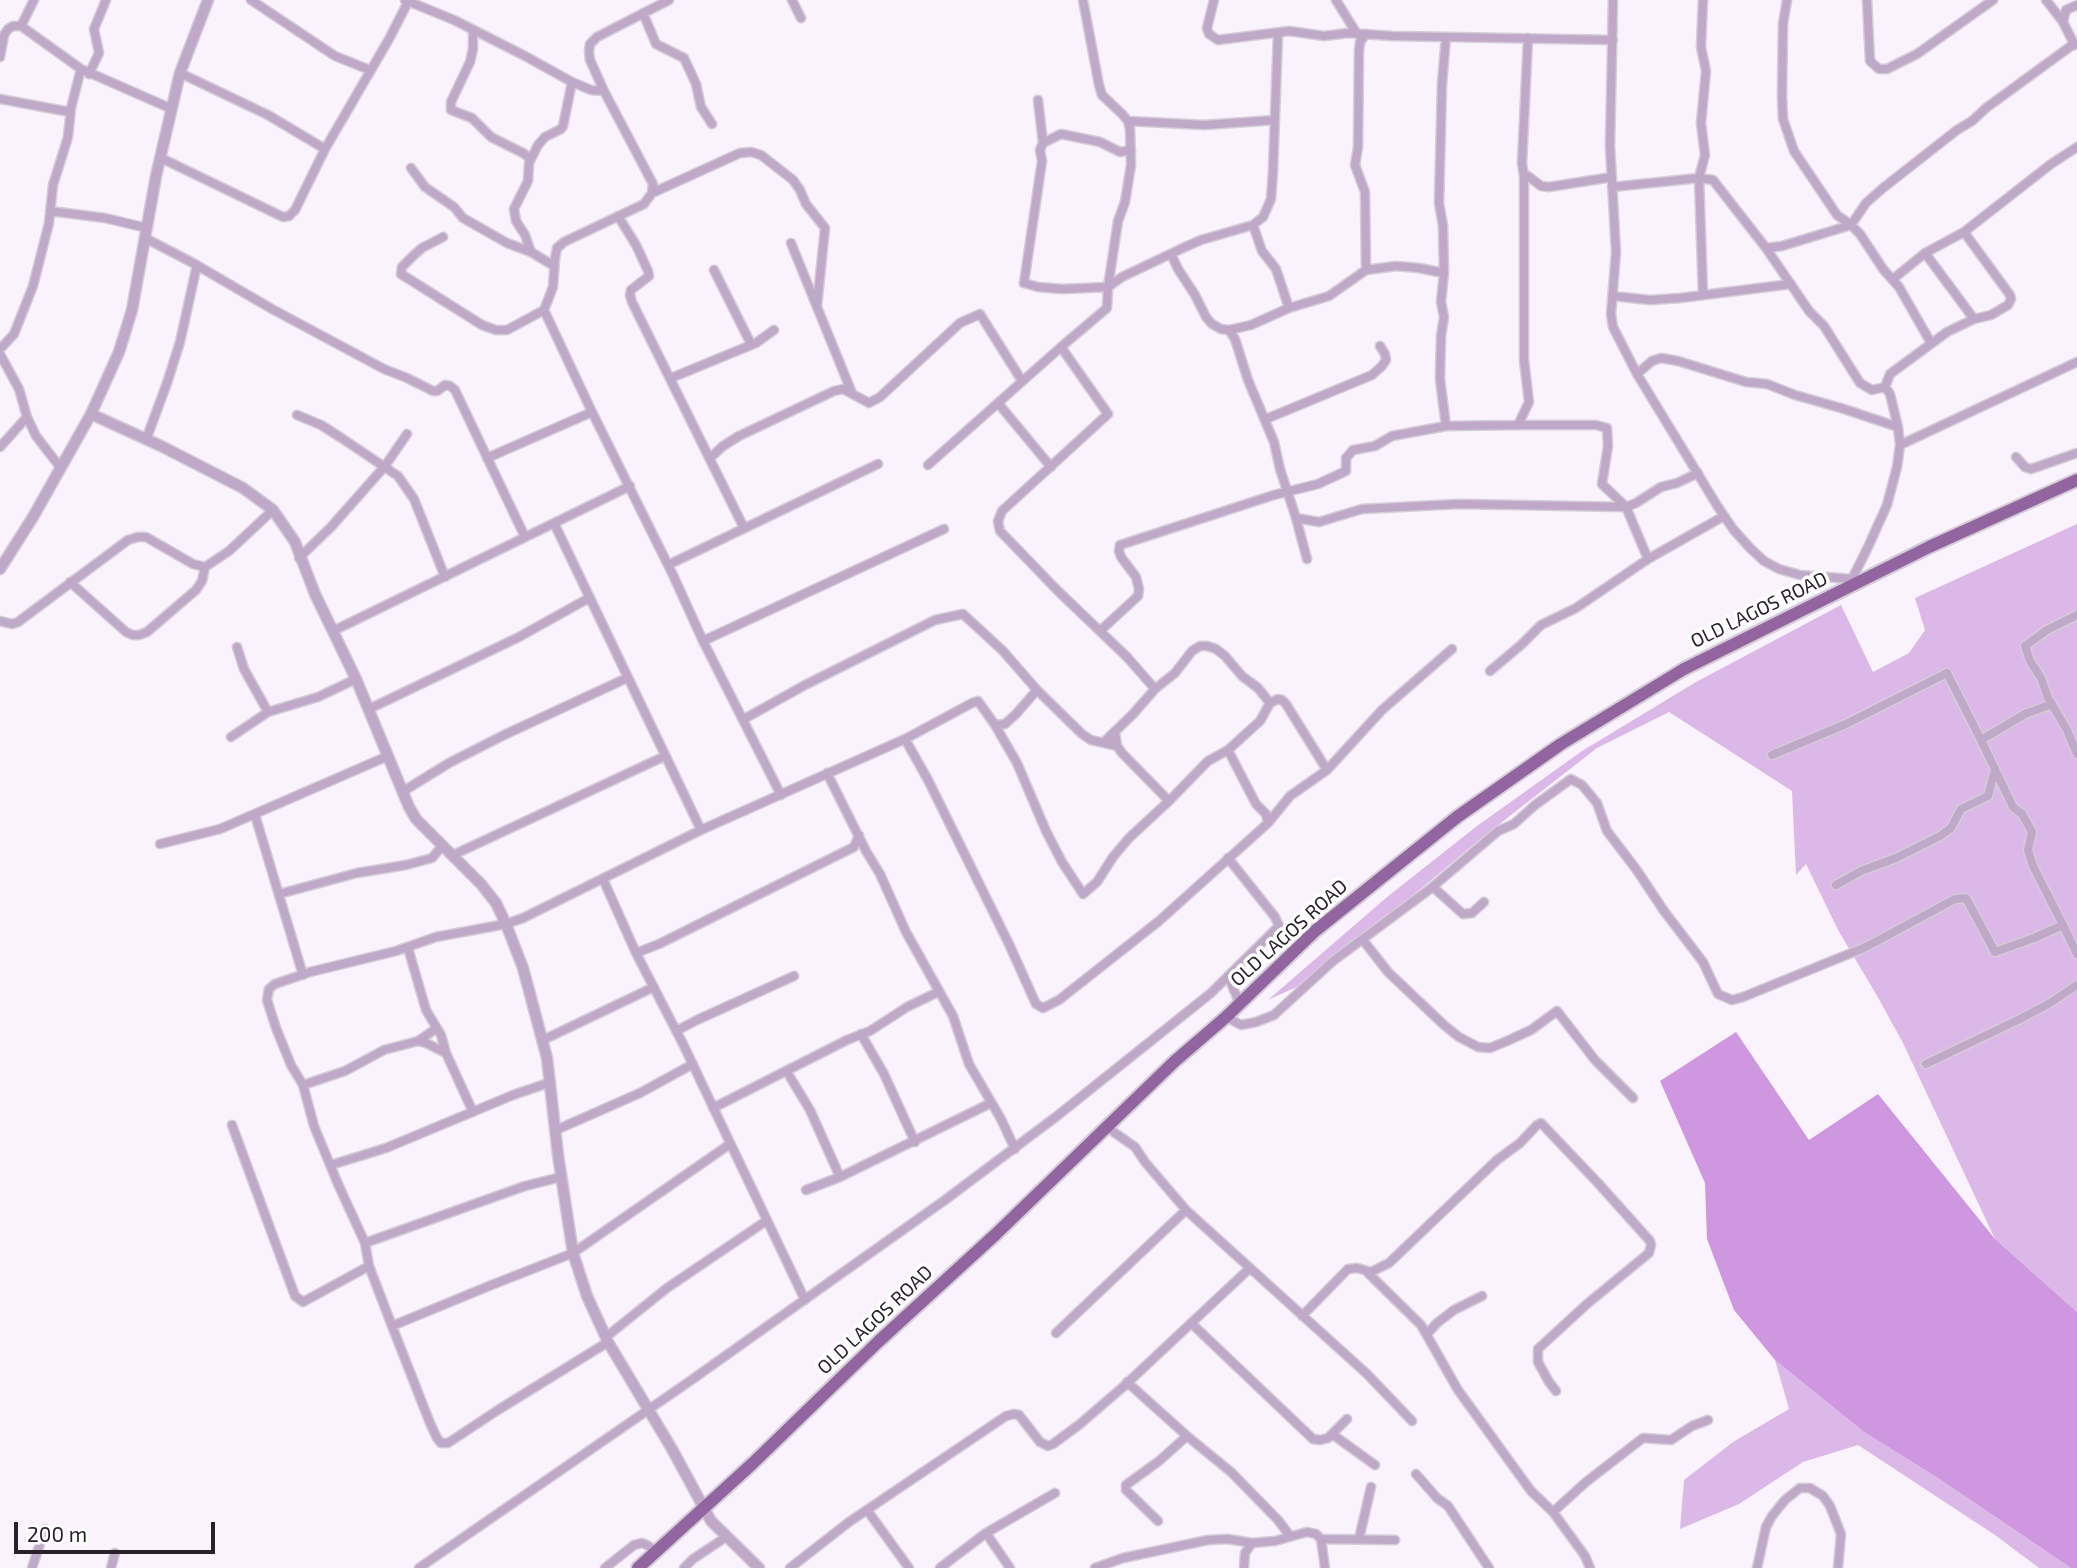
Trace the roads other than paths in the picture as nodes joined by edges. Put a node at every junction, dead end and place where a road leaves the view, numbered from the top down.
1 (34, 0) edge
2 (106, 0) edge
3 (208, 0) edge
4 (251, 0) edge
5 (669, 0) edge
6 (792, 0) edge
7 (1083, 0) edge
8 (1214, 0) edge
9 (1336, 0) edge
10 (1614, 0) edge
11 (1703, 0) edge
12 (1787, 0) edge
13 (1867, 0) edge
14 (1993, 0) edge
15 (2046, 0) edge
16 (406, 1) edge
17 (2077, 5) edge
18 (643, 13) junction
19 (802, 18) dead end
20 (2063, 22) junction
21 (21, 26) junction
22 (473, 31) junction
23 (1278, 33) junction
24 (1362, 34) junction
25 (1446, 37) junction
26 (1528, 38) junction
27 (1613, 40) junction
28 (2076, 44) edge
29 (0, 57) edge
30 (370, 70) junction
31 (85, 71) junction
32 (180, 73) junction
33 (572, 82) junction
34 (604, 92) junction
35 (0, 99) edge
36 (1038, 100) dead end
37 (172, 108) junction
38 (70, 112) junction
39 (1275, 120) junction
40 (1128, 121) junction
41 (712, 124) dead end
42 (1043, 143) junction
43 (2077, 146) edge
44 (325, 149) junction
45 (1131, 150) junction
46 (160, 158) junction
47 (531, 159) junction
48 (411, 168) dead end
49 (1524, 176) junction
50 (1612, 177) junction
51 (1699, 178) junction
52 (1612, 187) junction
53 (652, 193) junction
54 (50, 211) junction
55 (618, 216) junction
56 (1253, 225) junction
57 (1851, 225) junction
58 (1964, 232) junction
59 (146, 233) junction
60 (443, 237) dead end
61 (791, 243) dead end
62 (1766, 248) junction
63 (531, 252) junction
64 (1171, 254) junction
65 (1925, 254) junction
66 (197, 265) junction
67 (554, 266) junction
68 (714, 270) dead end
69 (1366, 270) junction
70 (1444, 274) junction
71 (1893, 279) junction
72 (1791, 284) junction
73 (1108, 287) junction
74 (1703, 294) junction
75 (1613, 296) junction
76 (817, 306) junction
77 (1289, 308) junction
78 (544, 310) junction
79 (1974, 319) junction
80 (774, 330) dead end
81 (1229, 330) junction
82 (1931, 343) junction
83 (751, 344) junction
84 (1380, 346) dead end
85 (1061, 347) junction
86 (0, 352) edge
87 (2077, 362) edge
88 (1637, 374) junction
89 (671, 378) junction
90 (1022, 382) junction
91 (1885, 387) junction
92 (852, 393) junction
93 (998, 403) junction
94 (592, 412) junction
95 (91, 414) junction
96 (298, 415) dead end
97 (27, 417) junction
98 (1266, 419) junction
99 (1518, 425) junction
100 (1446, 426) junction
101 (1898, 427) junction
102 (407, 434) dead end
103 (146, 440) junction
104 (1900, 445) junction
105 (0, 447) edge
106 (2077, 453) edge
107 (2016, 457) dead end
108 (487, 458) junction
109 (710, 458) junction
110 (878, 464) dead end
111 (928, 465) dead end
112 (60, 467) junction
113 (385, 467) junction
114 (1051, 467) junction
115 (1698, 473) junction
116 (2077, 480) edge
117 (630, 486) junction
118 (1287, 492) junction
119 (1626, 507) junction
120 (273, 510) junction
121 (1724, 516) junction
122 (1296, 517) junction
123 (554, 523) junction
124 (744, 528) junction
125 (944, 529) dead end
126 (525, 537) junction
127 (299, 558) junction
128 (1307, 559) dead end
129 (1648, 559) junction
130 (668, 565) junction
131 (205, 567) junction
132 (0, 569) edge
133 (444, 577) junction
134 (70, 582) junction
135 (1854, 582) junction
136 (589, 598) junction
137 (2077, 615) edge
138 (0, 621) edge
139 (333, 631) junction
140 (1100, 631) junction
141 (703, 641) junction
142 (237, 647) dead end
143 (1452, 649) dead end
144 (1490, 671) dead end
145 (627, 678) junction
146 (356, 679) junction
147 (1155, 689) junction
148 (1037, 690) junction
149 (1270, 703) junction
150 (2052, 704) junction
151 (369, 709) junction
152 (268, 712) junction
153 (744, 719) junction
154 (995, 725) junction
155 (1115, 732) junction
156 (231, 737) dead end
157 (905, 738) junction
158 (1981, 740) junction
159 (1104, 742) junction
160 (1117, 746) junction
161 (1228, 750) junction
162 (2077, 754) edge
163 (388, 755) junction
164 (1772, 755) dead end
165 (665, 756) junction
166 (1995, 769) junction
167 (1327, 770) junction
168 (827, 773) junction
169 (402, 792) junction
170 (781, 795) junction
171 (1170, 802) junction
172 (256, 815) junction
173 (1268, 823) junction
174 (701, 830) junction
175 (859, 835) junction
176 (160, 844) dead end
177 (443, 845) junction
178 (854, 847) junction
179 (866, 851) junction
180 (453, 855) junction
181 (1228, 858) junction
182 (603, 879) junction
183 (1836, 886) dead end
184 (1433, 887) junction
185 (279, 894) junction
186 (1484, 902) dead end
187 (506, 924) junction
188 (2063, 925) junction
189 (1363, 940) junction
190 (408, 948) junction
191 (636, 953) junction
192 (2077, 954) edge
193 (303, 975) junction
194 (794, 976) dead end
195 (1228, 976) junction
196 (2077, 985) edge
197 (654, 987) junction
198 (938, 992) junction
199 (1240, 1004) junction
200 (1226, 1017) junction
201 (437, 1028) junction
202 (676, 1031) junction
203 (861, 1034) junction
204 (543, 1040) junction
205 (418, 1041) junction
206 (446, 1053) junction
207 (1926, 1064) dead end
208 (692, 1065) junction
209 (787, 1072) junction
210 (551, 1082) junction
211 (303, 1085) junction
212 (1633, 1098) dead end
213 (991, 1103) junction
214 (713, 1108) junction
215 (473, 1112) junction
216 (232, 1125) dead end
217 (1108, 1128) junction
218 (556, 1130) junction
219 (915, 1142) junction
220 (730, 1144) junction
221 (1015, 1149) junction
222 (331, 1165) junction
223 (561, 1177) junction
224 (840, 1177) junction
225 (806, 1190) dead end
226 (1186, 1210) junction
227 (766, 1221) junction
228 (365, 1243) junction
229 (573, 1253) junction
230 (369, 1266) junction
231 (1250, 1268) junction
232 (1367, 1272) junction
233 (1482, 1296) dead end
234 (805, 1300) junction
235 (1302, 1316) junction
236 (1191, 1323) junction
237 (392, 1326) junction
238 (1056, 1333) dead end
239 (1427, 1334) junction
240 (607, 1339) junction
241 (1127, 1382) junction
242 (1556, 1391) dead end
243 (648, 1410) junction
244 (1347, 1419) dead end
245 (1708, 1419) dead end
246 (1412, 1421) dead end
247 (1332, 1434) junction
248 (1187, 1436) junction
249 (1375, 1465) dead end
250 (1416, 1474) dead end
251 (1371, 1487) dead end
252 (1055, 1493) dead end
253 (703, 1508) junction
254 (867, 1510) junction
255 (1553, 1512) junction
256 (1158, 1521) dead end
257 (45, 1529) dead end
258 (986, 1533) junction
259 (726, 1536) junction
260 (1290, 1536) junction
261 (1321, 1539) junction
262 (1359, 1539) junction
263 (1395, 1541) dead end
264 (1252, 1543) junction
265 (657, 1552) junction
266 (116, 1553) dead end
267 (1487, 1565) edge
268 (32, 1568) edge
269 (111, 1568) edge
270 (419, 1568) edge
271 (605, 1568) edge
272 (638, 1568) edge
273 (684, 1568) edge
274 (759, 1568) edge
275 (790, 1568) edge
276 (909, 1568) edge
277 (940, 1568) edge
278 (1010, 1568) edge
279 (1095, 1568) edge
280 (1244, 1568) edge
281 (1325, 1568) edge
282 (1475, 1568) edge
283 (1590, 1568) edge
284 (1757, 1568) edge
285 (1838, 1568) edge

1 - 21 street
2 - 31 street
3 - 32 street
4 - 30 street
5 - 18 street
6 - 19 street
7 - 40 street
8 - 23 street
9 - 24 street
10 - 27 street
11 - 51 street
12 - 57 street
13 - 14 street
15 - 20 street
16 - 22 street
16 - 30 street
17 - 20 street
18 - 34 street
18 - 41 street
20 - 28 street
21 - 29 street
21 - 31 street
22 - 33 street
22 - 47 street
23 - 24 street
23 - 39 street
24 - 25 street
24 - 69 street
25 - 26 street
25 - 70 street
26 - 27 street
26 - 49 street
27 - 50 street
28 - 57 street
30 - 44 street
31 - 37 street
31 - 38 street
32 - 37 street
32 - 44 street
33 - 34 street
33 - 47 street
34 - 53 street
35 - 38 street
36 - 42 street
37 - 46 street
38 - 54 street
39 - 40 street
39 - 56 street
40 - 45 street
42 - 45 street
42 - 73 street
43 - 58 street
44 - 46 street
45 - 73 street
46 - 59 street
47 - 63 street
48 - 63 street
49 - 50 street
49 - 99 street
50 - 52 street
51 - 52 street
51 - 62 street
51 - 74 street
52 - 75 street
53 - 55 street
53 - 76 street
54 - 59 street
54 - 86 street
55 - 67 street
55 - 89 street
56 - 64 street
56 - 77 street
57 - 62 street
57 - 71 street
58 - 65 street
58 - 79 street
59 - 66 street
59 - 95 street
60 - 78 street
61 - 76 street
62 - 72 street
63 - 67 street
64 - 73 street
64 - 81 street
65 - 71 street
65 - 79 street
66 - 103 street
66 - 108 street
67 - 78 street
68 - 83 street
69 - 70 street
69 - 77 street
70 - 100 street
71 - 82 street
72 - 74 street
72 - 91 street
73 - 85 street
74 - 75 street
75 - 88 street
76 - 92 street
77 - 81 street
78 - 94 street
79 - 82 street
80 - 83 street
81 - 98 street
82 - 91 street
83 - 89 street
84 - 98 street
85 - 90 street
85 - 114 street
86 - 97 street
87 - 104 street
88 - 101 street
88 - 115 street
89 - 109 street
90 - 92 street
90 - 93 street
91 - 101 street
92 - 109 street
93 - 111 street
93 - 114 street
94 - 108 street
94 - 117 street
95 - 103 street
95 - 112 street
96 - 113 street
97 - 105 street
97 - 112 street
98 - 118 street
99 - 100 street
99 - 119 street
100 - 118 street
101 - 104 street
102 - 113 street
103 - 120 street
104 - 135 street
106 - 107 street
108 - 126 street
109 - 124 street
110 - 124 street
112 - 132 street
113 - 127 street
113 - 133 street
114 - 140 street
115 - 119 street
115 - 121 street
116 - 135 main road, OLD LAGOS ROAD
117 - 123 street
117 - 130 street
118 - 122 street
118 - 140 street
119 - 122 street
119 - 129 street
120 - 127 street
120 - 131 street
121 - 129 street
121 - 135 street
122 - 128 street
123 - 126 street
123 - 136 street
124 - 130 street
125 - 141 street
126 - 133 street
127 - 139 street
129 - 144 street
130 - 141 street
131 - 134 street
131 - 134 street
133 - 139 street
134 - 138 street
135 - 199 main road, OLD LAGOS ROAD
136 - 145 street
136 - 151 street
137 - 150 street
139 - 146 street
140 - 147 street
141 - 153 street
142 - 152 street
143 - 167 street
145 - 165 street
145 - 169 street
146 - 151 street
146 - 152 street
147 - 149 street
147 - 155 street
148 - 153 street
148 - 154 street
148 - 159 street
149 - 161 street
149 - 167 street
150 - 158 street
150 - 162 street
151 - 163 street
152 - 156 street
153 - 170 street
154 - 157 street
154 - 171 street
155 - 159 street
155 - 160 street
157 - 168 street
157 - 181 street
158 - 164 street
158 - 166 street
159 - 160 street
160 - 171 street
161 - 171 street
161 - 173 street
163 - 169 street
163 - 172 street
165 - 174 street
165 - 180 street
166 - 183 street
166 - 188 street
167 - 173 street
168 - 170 street
168 - 175 street
169 - 177 street
170 - 174 street
172 - 176 street
172 - 185 street
173 - 181 street
174 - 182 street
175 - 178 street
175 - 179 street
177 - 180 street
177 - 185 street
178 - 179 street
178 - 191 street
179 - 198 street
180 - 187 street
181 - 195 street
182 - 187 street
182 - 191 street
184 - 186 street
184 - 188 street
184 - 189 street
185 - 193 street
187 - 190 street
187 - 204 street
188 - 192 street
189 - 200 street
189 - 212 street
190 - 193 street
190 - 201 street
191 - 197 street
193 - 211 street
194 - 202 street
195 - 199 street
195 - 221 street
196 - 207 street
197 - 202 street
197 - 204 street
198 - 203 street
198 - 213 street
199 - 200 main road, OLD LAGOS ROAD
200 - 217 main road, OLD LAGOS ROAD
201 - 205 street
201 - 206 street
202 - 208 street
203 - 209 street
203 - 219 street
204 - 210 street
205 - 206 street
205 - 211 street
206 - 215 street
208 - 214 street
208 - 218 street
209 - 214 street
209 - 224 street
210 - 215 street
210 - 218 street
211 - 222 street
213 - 219 street
213 - 221 street
214 - 220 street
215 - 222 street
216 - 230 street
217 - 226 street
217 - 253 main road, OLD LAGOS ROAD
218 - 223 street
219 - 224 street
220 - 227 street
220 - 229 street
221 - 234 street
222 - 228 street
223 - 228 street
223 - 229 street
224 - 225 street
226 - 231 street
226 - 238 street
227 - 234 street
227 - 240 street
228 - 230 street
229 - 237 street
229 - 240 street
230 - 237 street
231 - 235 street
231 - 236 street
232 - 235 street
232 - 239 street
232 - 242 street
233 - 239 street
234 - 243 street
235 - 246 street
236 - 241 street
236 - 247 street
237 - 240 street
239 - 255 street
240 - 243 street
241 - 248 street
241 - 254 street
243 - 253 street
243 - 270 street
244 - 247 street
245 - 255 street
247 - 249 street
248 - 256 street
248 - 260 street
250 - 267 street
251 - 262 street
252 - 258 street
253 - 259 street
253 - 265 main road, OLD LAGOS ROAD
254 - 275 street
254 - 276 street
255 - 283 street
257 - 268 street
258 - 277 street
258 - 278 street
259 - 273 street
259 - 274 street
260 - 261 street
260 - 264 street
261 - 262 street
261 - 281 street
262 - 263 street
264 - 279 street
264 - 280 street
265 - 271 street
265 - 272 main road, OLD LAGOS ROAD
266 - 269 street
267 - 282 street
284 - 285 street

